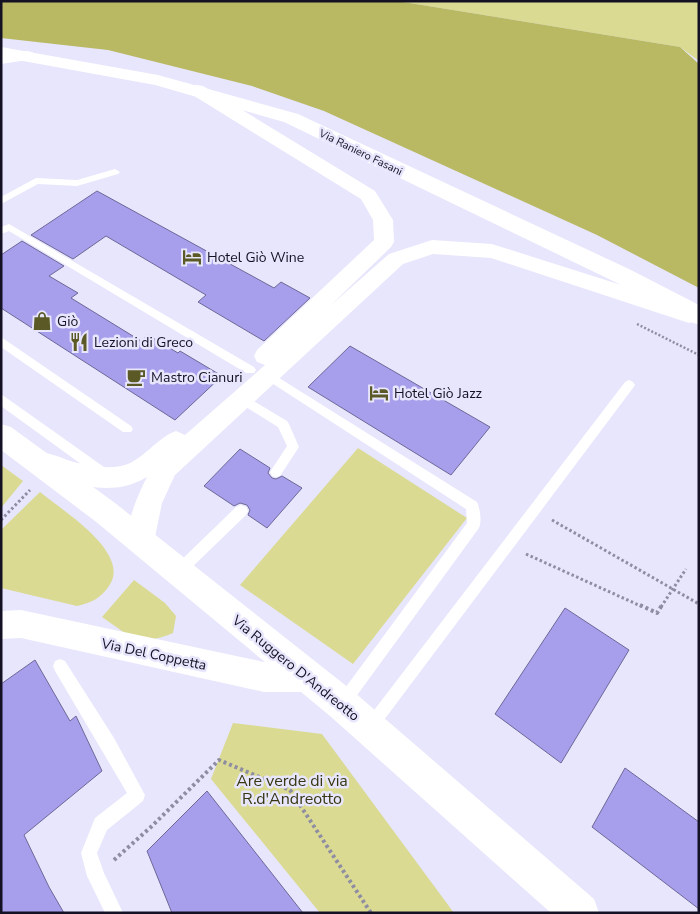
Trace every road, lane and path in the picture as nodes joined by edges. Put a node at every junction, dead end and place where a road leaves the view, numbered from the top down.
1 (1, 52) edge
2 (28, 56) junction
3 (1, 59) edge
4 (197, 90) junction
5 (115, 172) dead end
6 (1, 201) edge
7 (1, 231) edge
8 (699, 317) edge
9 (1, 341) edge
10 (259, 372) junction
11 (628, 385) dead end
12 (242, 398) junction
13 (1, 399) edge
14 (127, 429) dead end
15 (1, 435) edge
16 (42, 465) junction
17 (276, 472) dead end
18 (109, 477) junction
19 (534, 510) junction
20 (241, 511) dead end
21 (1, 520) edge
22 (141, 542) junction
23 (507, 545) junction
24 (686, 569) dead end
25 (178, 572) junction
26 (699, 604) edge
27 (1, 626) edge
28 (60, 666) dead end
29 (308, 677) junction
30 (342, 704) junction
31 (370, 727) junction
32 (96, 876) junction
33 (114, 913) edge
34 (371, 913) edge
35 (580, 913) edge

1 - 2 main road, Via Raniero Fasani
2 - 3 street
2 - 4 main road, Via Raniero Fasani
4 - 8 main road, Via Raniero Fasani
4 - 10 street
5 - 6 lane
7 - 10 lane
8 - 10 street
9 - 14 lane
10 - 12 street
10 - 18 street
10 - 30 lane
11 - 19 lane
12 - 17 lane
12 - 22 street
13 - 18 lane
15 - 16 main road, Via Ruggero D'Andreotto
16 - 18 street
16 - 21 path
16 - 22 main road, Via Ruggero D'Andreotto
19 - 23 lane
19 - 26 path
20 - 25 lane
22 - 25 main road, Via Ruggero D'Andreotto
23 - 24 path
23 - 31 lane
25 - 29 main road, Via Ruggero D'Andreotto
27 - 29 street, Via Del Coppetta
28 - 32 lane
29 - 30 main road, Via Ruggero D'Andreotto
30 - 31 main road, Via Ruggero D'Andreotto
31 - 35 main road, Via Ruggero D'Andreotto
32 - 33 lane
32 - 34 path

